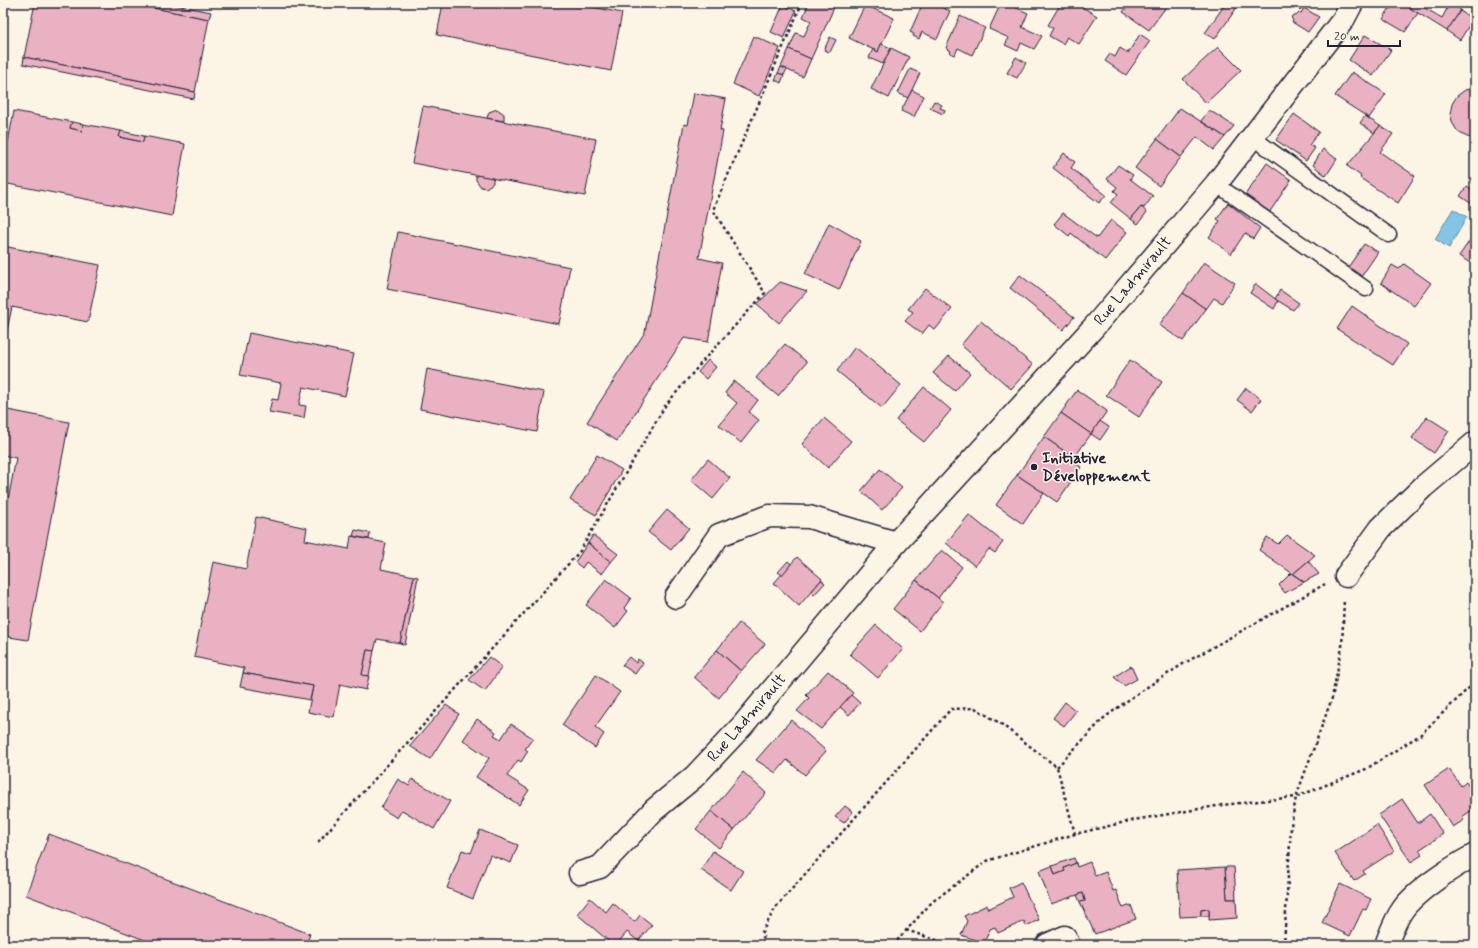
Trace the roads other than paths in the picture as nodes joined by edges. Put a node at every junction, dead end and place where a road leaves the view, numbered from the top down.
1 (1352, 3) edge
2 (1252, 137) junction
3 (1216, 184) junction
4 (1389, 235) dead end
5 (1366, 289) dead end
6 (1475, 443) edge
7 (896, 543) junction
8 (1346, 576) road end
9 (676, 597) dead end
10 (1475, 855) edge
11 (580, 873) dead end
12 (1047, 945) edge
13 (1069, 945) edge
14 (1386, 945) edge

1 - 2 street, Rue Ladmirault
2 - 3 street, Rue Ladmirault
2 - 4 lane
3 - 5 lane
3 - 7 street, Rue Ladmirault
6 - 8 street
7 - 9 street
7 - 11 street, Rue Ladmirault
10 - 14 street
12 - 13 street

